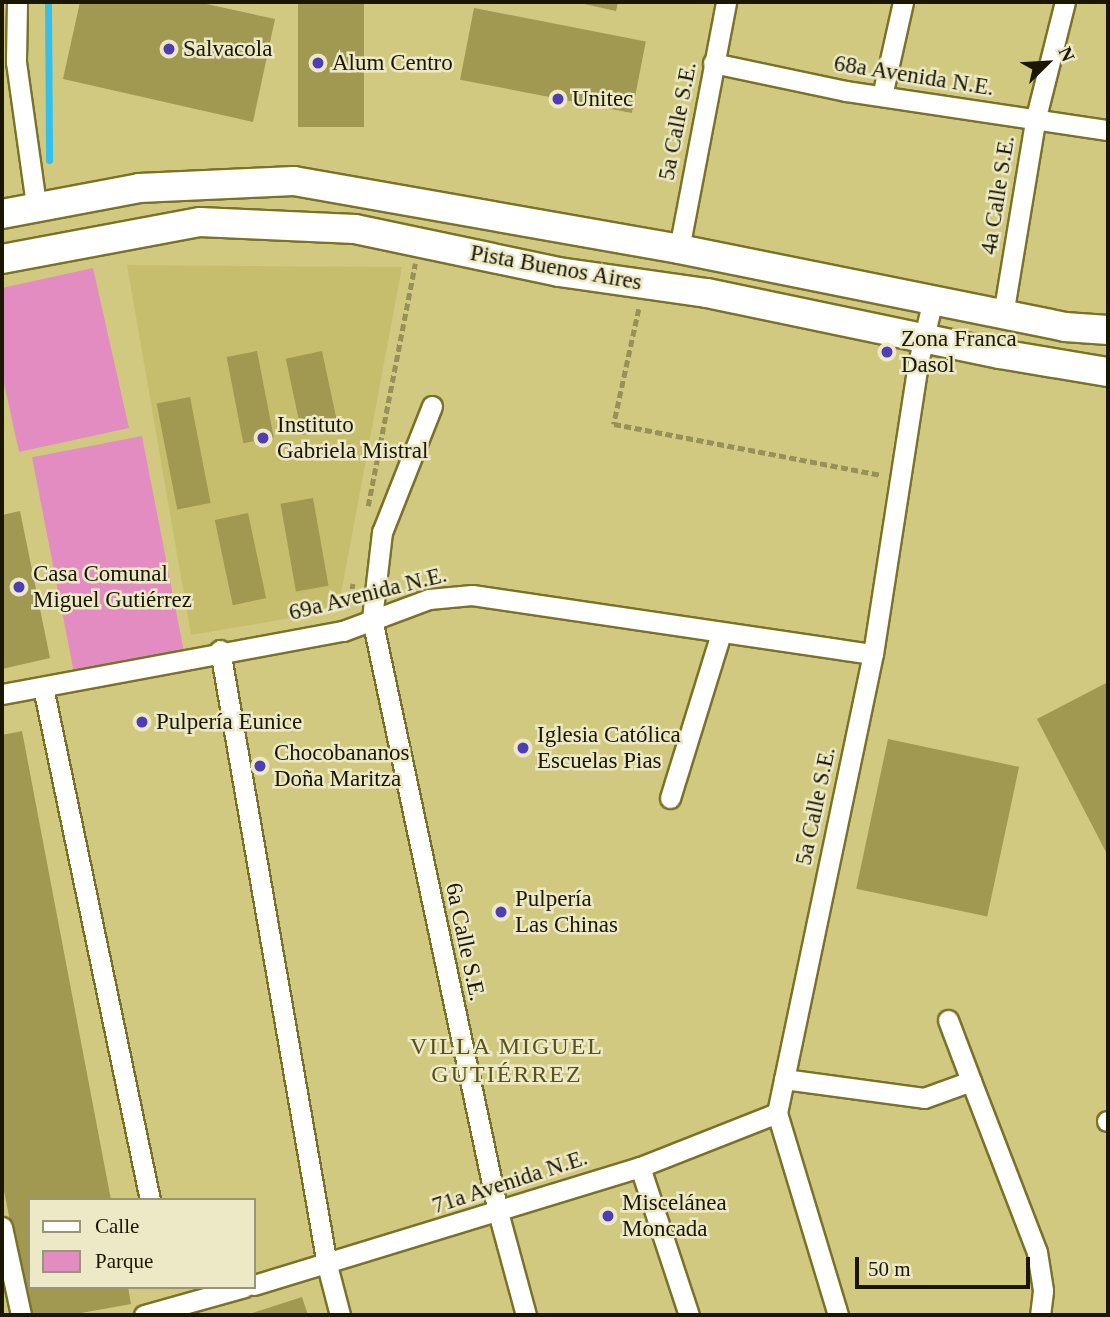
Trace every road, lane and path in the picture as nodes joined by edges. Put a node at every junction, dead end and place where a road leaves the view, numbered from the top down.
1 (17, 2) edge
2 (726, 2) edge
3 (903, 2) edge
4 (1065, 2) edge
5 (713, 63) junction
6 (882, 96) junction
7 (1035, 121) junction
8 (1108, 130) edge
9 (88, 197) junction
10 (36, 205) junction
11 (2, 214) edge
12 (93, 239) junction
13 (420, 243) junction
14 (679, 249) junction
15 (2, 259) edge
16 (645, 284) junction
17 (933, 299) junction
18 (1003, 315) junction
19 (1108, 330) edge
20 (925, 338) junction
21 (1108, 372) edge
22 (432, 406) dead end
23 (899, 479) junction
24 (367, 510) dead end
25 (354, 577) dead end
26 (372, 619) junction
27 (343, 631) junction
28 (721, 633) junction
29 (220, 650) junction
30 (873, 654) junction
31 (43, 687) junction
32 (2, 694) edge
33 (670, 798) dead end
34 (948, 1020) dead end
35 (784, 1079) junction
36 (971, 1081) junction
37 (777, 1113) junction
38 (640, 1167) junction
39 (150, 1198) edge
40 (498, 1212) junction
41 (2, 1227) edge
42 (327, 1265) junction
43 (256, 1284) edge
44 (235, 1289) edge
45 (173, 1303) edge
46 (21, 1315) edge
47 (145, 1315) edge
48 (340, 1315) edge
49 (527, 1315) edge
50 (689, 1315) edge
51 (838, 1315) edge
52 (1040, 1315) edge

1 - 10 street
2 - 5 street, 5a Calle S.E.
3 - 6 street
4 - 7 street, 4a Calle S.E.
5 - 6 street, 68a Avenida N.E.
5 - 14 street, 5a Calle S.E.
6 - 7 street, 68a Avenida N.E.
7 - 8 street, 68a Avenida N.E.
7 - 18 street, 4a Calle S.E.
9 - 10 main road, Pista Buenos Aires
9 - 12 main road
9 - 14 main road, Pista Buenos Aires
10 - 11 main road, Pista Buenos Aires
12 - 13 main road, Pista Buenos Aires
12 - 15 main road, Pista Buenos Aires
13 - 16 main road, Pista Buenos Aires
13 - 24 path
14 - 17 main road, Pista Buenos Aires
16 - 20 main road, Pista Buenos Aires
16 - 23 path
17 - 18 main road, Pista Buenos Aires
17 - 20 street, 5a Calle S.E.
18 - 19 main road, Pista Buenos Aires
20 - 21 main road, Pista Buenos Aires
20 - 23 street, 5a Calle S.E.
22 - 26 street, 6a Calle S.E.
23 - 30 street, 5a Calle S.E.
25 - 27 path
26 - 27 street, 69a Avenida N.E.
26 - 28 street, 69a Avenida N.E.
26 - 40 street, 6a Calle S.E.
27 - 29 street, 69a Avenida N.E.
28 - 30 street, 69a Avenida N.E.
28 - 33 street
29 - 31 street, 69a Avenida N.E.
29 - 42 street
30 - 35 street, 5a Calle S.E.
31 - 32 street, 69a Avenida N.E.
31 - 39 street
34 - 36 street
35 - 36 street
35 - 37 street, 5a Calle S.E.
36 - 52 street
37 - 38 street, 71a Avenida N.E.
37 - 51 street, 5a Calle S.E.
38 - 40 street, 71a Avenida N.E.
38 - 50 street
40 - 42 street, 71a Avenida N.E.
40 - 49 street, 6a Calle S.E.
41 - 46 street
42 - 43 street, 71a Avenida N.E.
42 - 48 street
44 - 45 street
45 - 47 street

